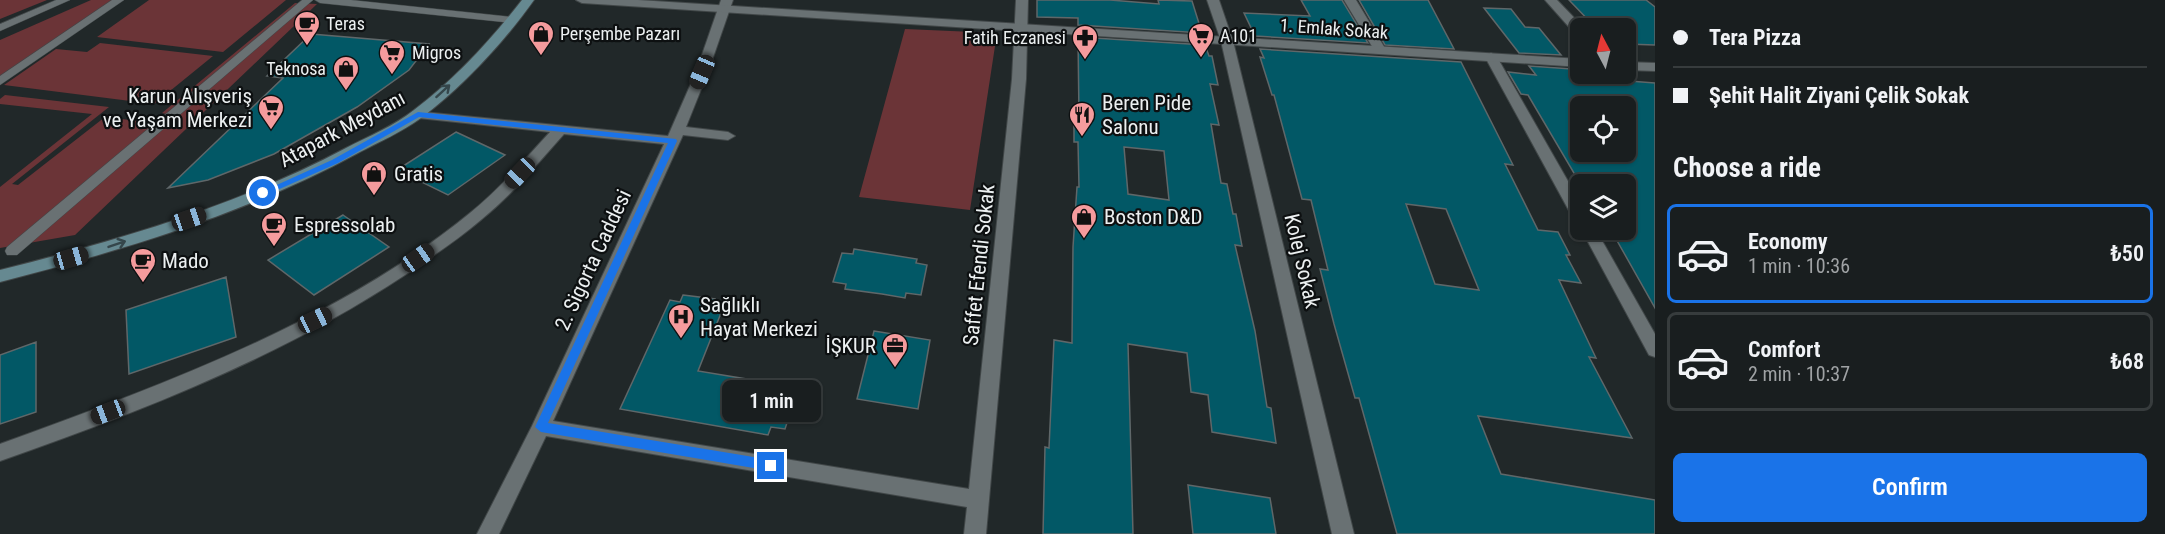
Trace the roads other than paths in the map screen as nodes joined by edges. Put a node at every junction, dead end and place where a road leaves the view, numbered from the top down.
1 (65, 0) edge
2 (119, 0) edge
3 (308, 0) edge
4 (320, 0) edge
5 (528, 0) edge
6 (582, 0) edge
7 (1022, 0) edge
8 (1213, 0) edge
9 (1350, 0) edge
10 (1551, 0) edge
11 (726, 4) edge
12 (513, 20) junction
13 (1570, 21) edge
14 (1020, 27) junction
15 (0, 28) edge
16 (1227, 40) junction
17 (1380, 50) junction
18 (1491, 57) junction
19 (1570, 62) edge
20 (1636, 66) edge
21 (1655, 67) edge
22 (3, 87) edge
23 (418, 114) junction
24 (561, 129) junction
25 (675, 135) junction
26 (728, 136) dead end
27 (1570, 198) edge
28 (1593, 240) edge
29 (12, 251) dead end
30 (0, 276) edge
31 (1655, 350) edge
32 (541, 427) junction
33 (0, 453) edge
34 (978, 500) junction
35 (488, 534) edge
36 (975, 534) edge
37 (1343, 534) edge

1 - 15 street
2 - 22 street
3 - 29 street
4 - 12 street
5 - 12 main road, Atapark Meydanı
6 - 11 street, 1. Emlak Sokak
7 - 14 street, Saffet Efendi Sokak
8 - 16 street, Kolej Sokak
9 - 17 street
10 - 13 street
11 - 14 street, 1. Emlak Sokak
11 - 25 street, 2. Sigorta Caddesi
23 -> 12 main road, Atapark Meydanı
14 - 16 street, 1. Emlak Sokak
14 - 34 street, Saffet Efendi Sokak
16 - 17 street, 1. Emlak Sokak
16 - 37 street, Kolej Sokak
17 - 18 street, 1. Emlak Sokak
18 - 19 street, 1. Emlak Sokak
18 - 27 street
20 - 21 street
23 - 24 street
30 -> 23 main road, Atapark Meydanı
24 - 25 street
24 - 33 street
25 - 26 street
25 - 32 street, 2. Sigorta Caddesi
28 - 31 street
32 - 34 street
32 - 35 street, 2. Sigorta Caddesi
34 - 36 street, Saffet Efendi Sokak

